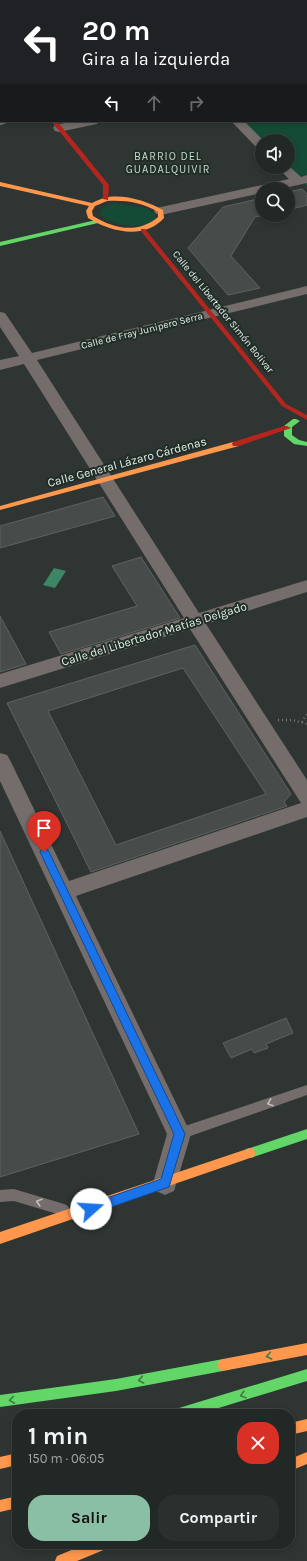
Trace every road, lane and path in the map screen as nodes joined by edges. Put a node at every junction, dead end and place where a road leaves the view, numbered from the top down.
1 (81, 122) edge
2 (238, 122) edge
3 (57, 124) edge
4 (255, 139) edge
5 (293, 174) edge
6 (302, 180) edge
7 (0, 184) edge
8 (255, 191) edge
9 (106, 199) junction
10 (93, 205) junction
11 (161, 212) junction
12 (96, 222) junction
13 (143, 230) junction
14 (0, 244) edge
15 (307, 290) edge
16 (210, 314) junction
17 (0, 316) edge
18 (28, 358) junction
19 (0, 365) edge
20 (287, 408) junction
21 (307, 419) edge
22 (288, 427) junction
23 (260, 438) junction
24 (292, 439) junction
25 (306, 444) edge
26 (106, 480) junction
27 (0, 508) edge
28 (307, 586) edge
29 (195, 621) junction
30 (0, 681) edge
31 (307, 714) edge
32 (302, 722) junction
33 (261, 724) junction
34 (307, 724) edge
35 (0, 760) edge
36 (307, 797) edge
37 (307, 809) edge
38 (63, 892) junction
39 (307, 1090) edge
40 (179, 1134) junction
41 (307, 1134) edge
42 (165, 1183) junction
43 (0, 1196) edge
44 (76, 1214) junction
45 (0, 1238) edge
46 (307, 1349) edge
47 (307, 1375) edge
48 (0, 1401) edge
49 (195, 1409) edge
50 (307, 1425) edge
51 (295, 1428) edge
52 (307, 1458) edge
53 (12, 1460) edge
54 (0, 1463) edge
55 (295, 1463) edge
56 (12, 1503) edge
57 (0, 1506) edge
58 (90, 1549) edge
59 (62, 1561) edge

1 - 3 street
2 - 4 street
3 - 9 main road
5 - 6 street
7 - 10 main road
8 - 11 street
9 - 10 main road
9 - 11 main road
10 - 12 main road
11 - 13 main road
12 - 13 main road
12 - 14 main road
13 - 16 main road, Calle del Libertador Simón Bolivar
15 - 16 street, Calle de Fray Junipero Serra
16 - 18 street, Calle de Fray Junipero Serra
16 - 20 main road, Calle del Libertador Simón Bolivar
17 - 18 street
18 - 19 street, Calle de Fray Junipero Serra
18 - 26 street
20 - 21 main road, Calle del Libertador Simón Bolivar
20 - 22 main road
21 - 22 main road, Calle General Lázaro Cárdenas
22 - 23 main road, Calle General Lázaro Cárdenas
22 - 24 main road
23 - 24 main road, Calle General Lázaro Cárdenas
23 - 26 main road, Calle General Lázaro Cárdenas
24 - 25 main road
26 - 27 main road, Calle General Lázaro Cárdenas
26 - 29 street
28 - 29 street, Calle del Libertador Matías Delgado
29 - 30 street, Calle del Libertador Matías Delgado
29 - 33 street
31 - 32 path
32 - 33 path
32 - 34 path
33 - 36 street
35 - 38 street
37 - 38 street
38 - 40 street
39 -> 40 lane
40 - 42 street
41 - 42 main road
42 - 44 main road
44 -> 43 lane
44 - 45 main road
46 -> 48 main road
47 -> 49 main road
50 - 51 main road
52 - 55 main road
53 - 54 main road
56 - 57 main road
58 - 59 main road

